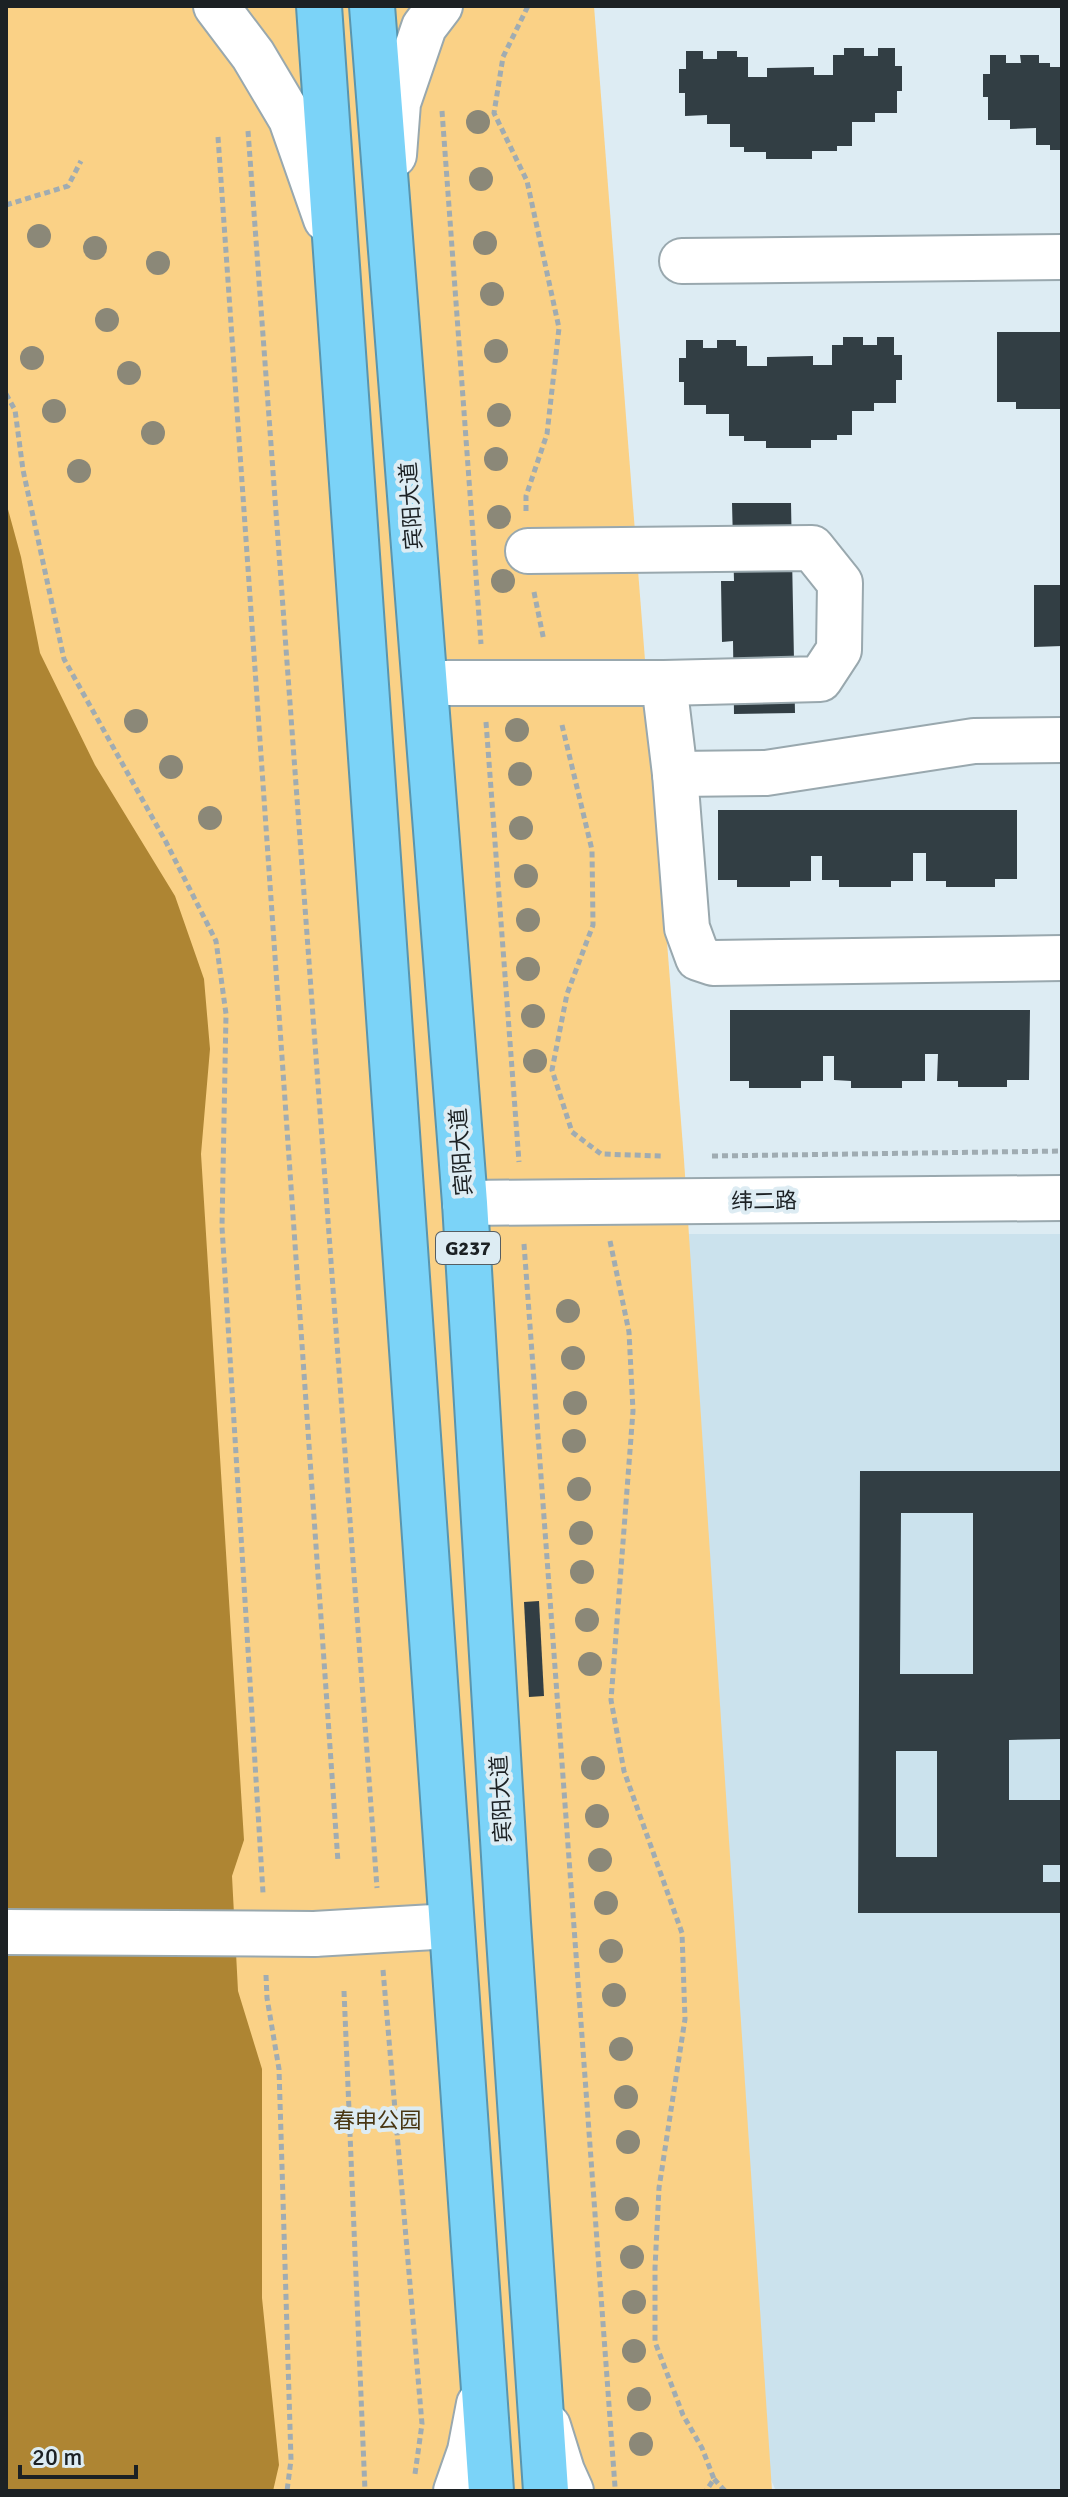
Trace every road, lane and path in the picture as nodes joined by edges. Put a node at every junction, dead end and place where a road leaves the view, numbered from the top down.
1 (216, 6) edge
2 (319, 6) edge
3 (372, 6) edge
4 (440, 6) edge
5 (248, 128) dead end
6 (218, 137) dead end
7 (81, 161) dead end
8 (6, 205) edge
9 (388, 213) junction
10 (335, 248) junction
11 (1062, 257) edge
12 (682, 261) dead end
13 (6, 394) edge
14 (528, 551) dead end
15 (425, 683) junction
16 (664, 683) junction
17 (1062, 740) edge
18 (675, 774) junction
19 (1062, 958) edge
20 (1062, 1198) edge
21 (465, 1203) junction
22 (609, 1232) dead end
23 (338, 1862) dead end
24 (377, 1890) dead end
25 (264, 1907) dead end
26 (451, 1926) junction
27 (6, 1932) edge
28 (266, 1968) dead end
29 (383, 1969) dead end
30 (344, 1991) dead end
31 (482, 2382) junction
32 (539, 2393) junction
33 (415, 2477) dead end
34 (714, 2479) junction
35 (287, 2491) edge
36 (365, 2491) edge
37 (456, 2491) edge
38 (491, 2491) edge
39 (546, 2491) edge
40 (571, 2491) edge
41 (706, 2491) edge
42 (725, 2491) edge

1 - 10 street
2 - 10 highway, G237
3 - 9 highway, 宾阳大道 / G237
4 - 9 street
5 - 24 path
6 - 23 path
7 - 8 path
9 - 15 highway, 宾阳大道 / G237
10 - 26 highway, G237
11 - 12 street
13 - 25 path
14 - 16 street
15 - 16 street
15 - 21 highway, 宾阳大道 / G237
16 - 18 street
17 - 18 street
18 - 19 street
20 - 21 street, 纬二路
21 - 32 highway, 宾阳大道 / G237
22 - 34 path
26 - 27 street, bridge
26 - 31 highway, G237
28 - 35 path
29 - 33 path
30 - 36 path
31 - 37 street
31 - 38 highway, G237
32 - 39 highway, 宾阳大道 / G237
32 - 40 street
34 - 41 path
34 - 42 path

